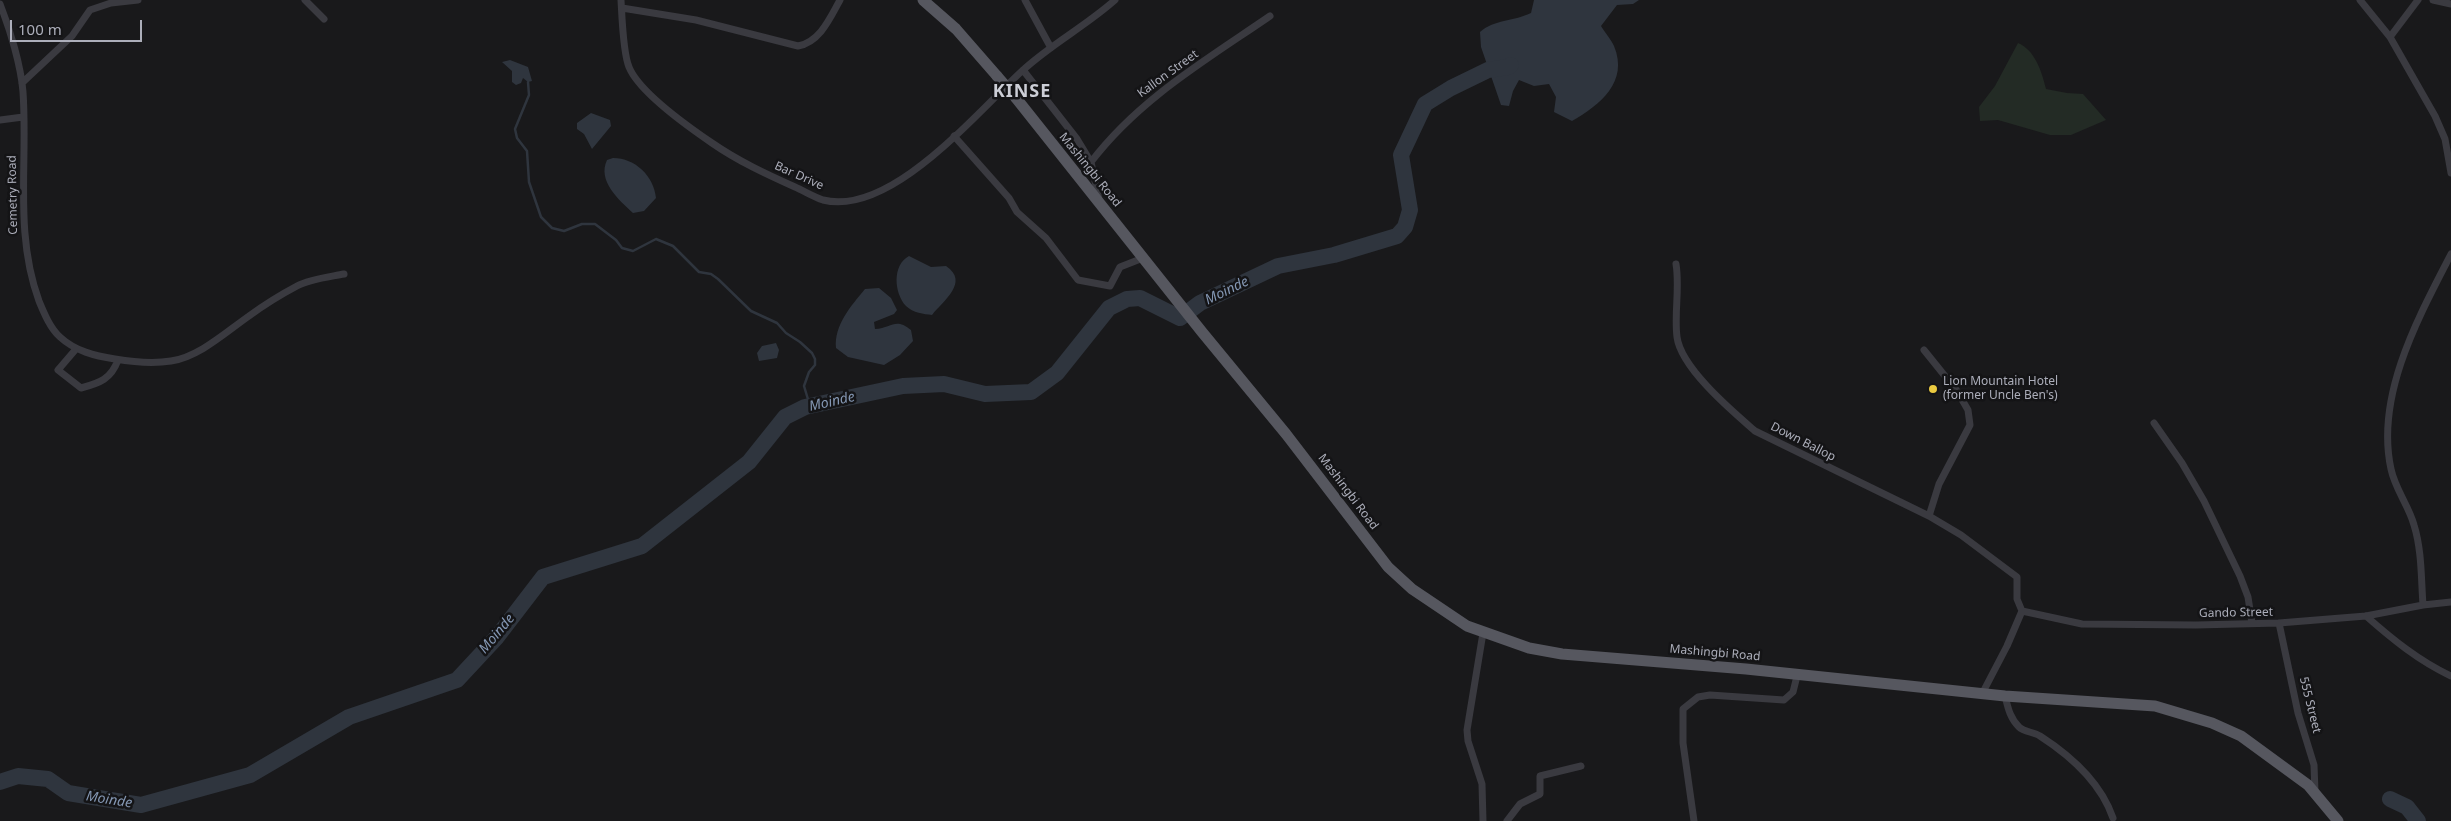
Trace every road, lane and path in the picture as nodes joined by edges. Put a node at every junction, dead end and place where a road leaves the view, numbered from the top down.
1 (138, 0) edge
2 (305, 0) edge
3 (621, 0) edge
4 (840, 0) edge
5 (923, 0) edge
6 (1025, 0) edge
7 (1115, 0) edge
8 (2360, 0) edge
9 (2418, 0) edge
10 (2433, 0) edge
11 (0, 4) edge
12 (2451, 4) edge
13 (622, 8) junction
14 (1270, 16) dead end
15 (324, 19) dead end
16 (2390, 37) junction
17 (1051, 48) junction
18 (1023, 70) junction
19 (22, 83) junction
20 (23, 117) junction
21 (0, 120) edge
22 (954, 136) junction
23 (1091, 162) junction
24 (2451, 173) edge
25 (1100, 203) junction
26 (2451, 254) edge
27 (1143, 258) junction
28 (1676, 264) dead end
29 (344, 274) dead end
30 (76, 348) junction
31 (1924, 350) dead end
32 (118, 360) junction
33 (2154, 423) dead end
34 (1929, 516) junction
35 (2451, 602) edge
36 (2423, 604) junction
37 (2022, 611) junction
38 (2366, 616) junction
39 (2279, 623) junction
40 (2252, 624) junction
41 (1483, 633) junction
42 (1797, 676) junction
43 (2451, 676) edge
44 (1983, 692) junction
45 (2006, 696) junction
46 (1581, 766) dead end
47 (2315, 792) junction
48 (2113, 818) dead end
49 (1483, 821) edge
50 (1507, 821) edge
51 (1694, 821) edge
52 (2338, 821) edge

1 - 19 street
2 - 15 street
3 - 13 street, Bar Drive
4 - 13 street
5 - 25 main road, Mashingbi Road, bridge
6 - 17 street
7 - 17 street, Bar Drive
8 - 16 street
9 - 16 street
10 - 12 street
11 - 19 street, Cemetry Road
13 - 22 street, Bar Drive
14 - 23 street, Kallon Street
16 - 24 street
17 - 18 street, Bar Drive
18 - 22 street, Bar Drive
18 - 23 street
19 - 20 street, Cemetry Road
20 - 21 street
20 - 30 street, Cemetry Road
22 - 27 street
23 - 25 street
25 - 27 main road, Mashingbi Road
26 - 36 street
27 - 41 main road, Mashingbi Road
28 - 34 street, Down Ballop
29 - 32 street, Cemetry Road
30 - 32 street, Cemetry Road
30 - 32 street
31 - 34 street
33 - 40 street
34 - 37 street, Down Ballop
35 - 36 street, Gando Street
36 - 38 street, Gando Street
37 - 40 street, Gando Street
37 - 44 street
38 - 39 street, Gando Street
38 - 43 street
39 - 40 street, Gando Street
39 - 47 street, 555 Street
41 - 42 main road, Mashingbi Road
41 - 49 street
42 - 44 main road, Mashingbi Road
42 - 51 street
44 - 45 main road, Mashingbi Road
45 - 47 main road, Mashingbi Road
45 - 48 street
46 - 50 street
47 - 52 main road, Mashingbi Road

